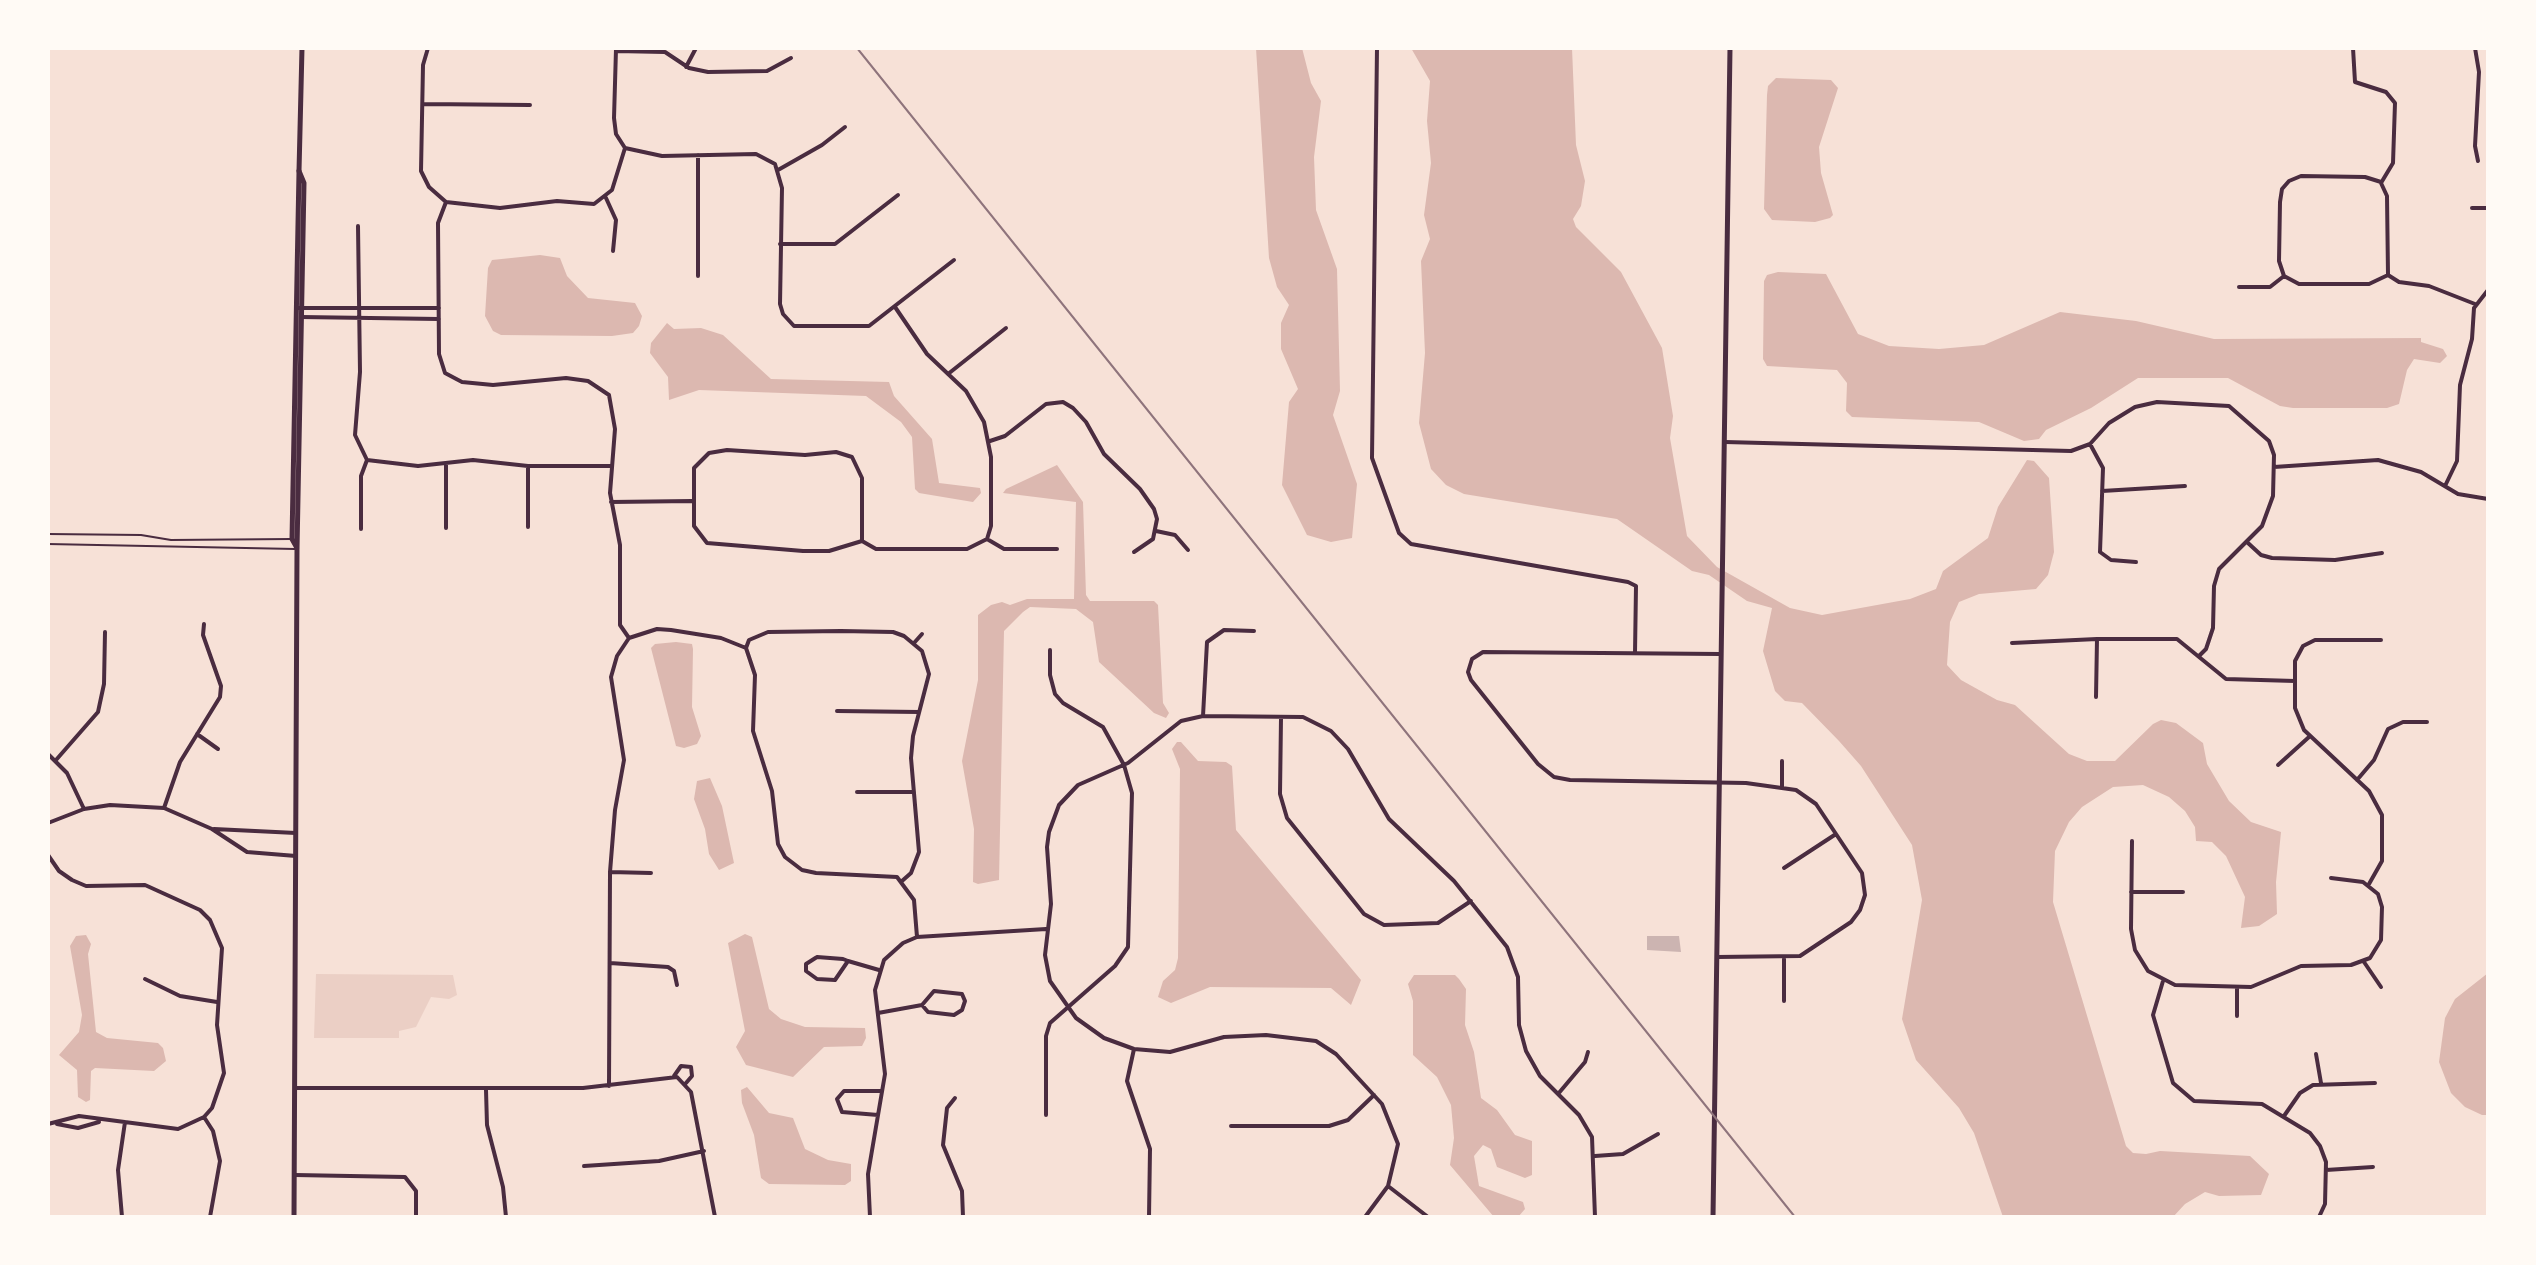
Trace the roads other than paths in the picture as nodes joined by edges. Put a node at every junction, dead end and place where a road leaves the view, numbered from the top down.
1 (302, 48) edge
2 (428, 48) edge
3 (696, 48) edge
4 (1377, 48) edge
5 (1730, 48) edge
6 (2353, 48) edge
7 (2475, 48) edge
8 (616, 49) edge
9 (791, 58) dead end
10 (686, 67) junction
11 (424, 104) junction
12 (530, 105) dead end
13 (845, 127) dead end
14 (625, 148) junction
15 (698, 155) junction
16 (2478, 161) dead end
17 (778, 170) junction
18 (2381, 183) junction
19 (898, 195) dead end
20 (606, 198) junction
21 (446, 202) junction
22 (2472, 208) dead end
23 (2488, 208) edge
24 (358, 226) dead end
25 (780, 244) junction
26 (613, 251) dead end
27 (954, 260) dead end
28 (2388, 275) junction
29 (698, 276) dead end
30 (2284, 276) junction
31 (2239, 287) dead end
32 (2488, 290) edge
33 (2475, 304) junction
34 (895, 307) junction
35 (299, 308) junction
36 (357, 308) junction
37 (439, 308) junction
38 (298, 317) junction
39 (357, 318) junction
40 (439, 319) junction
41 (1006, 328) dead end
42 (948, 374) junction
43 (990, 441) junction
44 (1725, 442) junction
45 (2090, 444) junction
46 (367, 460) junction
47 (446, 464) junction
48 (528, 466) junction
49 (612, 466) junction
50 (2274, 467) junction
51 (2185, 486) dead end
52 (2445, 486) junction
53 (2102, 491) junction
54 (2488, 499) edge
55 (692, 501) junction
56 (610, 502) junction
57 (528, 527) dead end
58 (446, 528) dead end
59 (361, 529) dead end
60 (1156, 531) junction
61 (48, 534) edge
62 (300, 538) junction
63 (292, 539) junction
64 (987, 539) junction
65 (862, 541) junction
66 (2248, 543) junction
67 (48, 544) edge
68 (297, 549) junction
69 (1057, 549) dead end
70 (1188, 550) dead end
71 (1134, 552) dead end
72 (2382, 553) dead end
73 (2136, 562) dead end
74 (204, 624) dead end
75 (1254, 631) dead end
76 (105, 632) dead end
77 (922, 634) dead end
78 (629, 638) junction
79 (2097, 639) junction
80 (2381, 640) dead end
81 (914, 643) junction
82 (2012, 643) dead end
83 (746, 648) junction
84 (1050, 650) dead end
85 (1635, 653) junction
86 (1722, 654) junction
87 (2199, 656) junction
88 (2295, 681) junction
89 (2096, 697) dead end
90 (837, 711) dead end
91 (919, 712) junction
92 (1203, 716) junction
93 (1281, 717) junction
94 (2427, 722) dead end
95 (197, 734) junction
96 (2309, 737) junction
97 (218, 749) dead end
98 (48, 754) edge
99 (56, 760) junction
100 (1782, 761) dead end
101 (1124, 765) junction
102 (2278, 765) dead end
103 (2357, 780) junction
104 (1720, 783) junction
105 (1782, 787) junction
106 (857, 792) dead end
107 (914, 792) junction
108 (164, 808) junction
109 (84, 809) junction
110 (48, 823) edge
111 (212, 829) junction
112 (296, 833) junction
113 (1836, 834) junction
114 (2132, 841) dead end
115 (48, 855) edge
116 (296, 856) junction
117 (1784, 868) dead end
118 (610, 872) junction
119 (651, 873) dead end
120 (2331, 878) dead end
121 (902, 881) junction
122 (2368, 885) junction
123 (2131, 892) junction
124 (2183, 892) dead end
125 (1471, 901) junction
126 (1046, 929) junction
127 (917, 937) junction
128 (1717, 957) junction
129 (1784, 959) junction
130 (848, 961) junction
131 (2364, 962) junction
132 (610, 963) junction
133 (879, 970) junction
134 (145, 979) dead end
135 (2163, 981) junction
136 (677, 985) dead end
137 (2237, 987) junction
138 (2381, 987) dead end
139 (1784, 1001) dead end
140 (217, 1002) junction
141 (922, 1005) junction
142 (1067, 1008) junction
143 (878, 1013) junction
144 (2237, 1016) dead end
145 (1134, 1049) junction
146 (1588, 1052) dead end
147 (2316, 1054) dead end
148 (673, 1076) junction
149 (686, 1083) junction
150 (2321, 1083) junction
151 (2375, 1083) dead end
152 (609, 1086) junction
153 (295, 1088) junction
154 (486, 1089) junction
155 (882, 1091) junction
156 (1558, 1094) junction
157 (1374, 1095) junction
158 (955, 1098) dead end
159 (878, 1115) junction
160 (1046, 1115) dead end
161 (2284, 1116) junction
162 (204, 1117) junction
163 (100, 1122) junction
164 (125, 1122) junction
165 (48, 1124) edge
166 (55, 1124) junction
167 (1231, 1126) dead end
168 (1658, 1134) dead end
169 (704, 1151) junction
170 (1595, 1156) junction
171 (584, 1166) dead end
172 (2373, 1167) dead end
173 (2326, 1170) junction
174 (295, 1175) junction
175 (1388, 1186) junction
176 (1367, 1216) edge
177 (122, 1217) edge
178 (210, 1217) edge
179 (294, 1217) edge
180 (416, 1217) edge
181 (506, 1217) edge
182 (715, 1217) edge
183 (870, 1217) edge
184 (963, 1217) edge
185 (1149, 1217) edge
186 (1428, 1217) edge
187 (1595, 1217) edge
188 (1713, 1217) edge
189 (2319, 1217) edge

1 - 35 main road
2 - 11 street
3 - 10 street
4 - 85 street
5 - 44 main road
6 - 18 street
7 - 16 street
8 - 10 street
8 - 14 street
9 - 10 street
11 - 12 street
11 - 21 street
13 - 17 street
14 - 15 street
14 - 20 street
15 - 17 street
15 - 29 street
17 - 25 street
18 - 28 street
18 - 30 street
19 - 25 street
20 - 21 street
20 - 26 street
21 - 37 street
22 - 23 street
24 - 36 street
25 - 34 street
27 - 34 street
28 - 30 street
28 - 33 street
30 - 31 street
32 - 33 street
33 - 52 street
34 - 42 street
35 - 36 street
35 - 38 main road
36 - 37 street
36 - 39 street
37 - 40 street
38 - 39 street
38 - 62 main road
38 - 63 main road
39 - 40 street
39 - 46 street
40 - 49 street
41 - 42 street
42 - 43 street
43 - 60 street
43 - 64 street
44 - 45 street
44 - 86 main road
45 - 50 street
45 - 53 street
46 - 47 street
46 - 59 street
47 - 48 street
47 - 58 street
48 - 49 street
48 - 57 street
49 - 56 street
50 - 52 street
50 - 66 street
51 - 53 street
52 - 54 street
53 - 73 street
55 - 56 street
55 - 65 street
55 - 65 street
56 - 78 street
60 - 70 street
60 - 71 street
61 - 63 lane
62 - 63 lane
62 - 68 main road
63 - 68 main road
64 - 65 street
64 - 69 street
66 - 72 street
66 - 87 street
67 - 68 lane
68 - 112 main road
74 - 95 street
75 - 92 street
76 - 99 street
77 - 81 street
78 - 83 street
78 - 118 street
79 - 82 street
79 - 87 street
79 - 89 street
80 - 88 street
81 - 83 street
81 - 91 street
83 - 121 street
84 - 101 street
85 - 86 street
85 - 104 street
86 - 104 main road
87 - 88 street
88 - 96 street
90 - 91 street
91 - 107 street
92 - 93 street
92 - 101 street
93 - 125 street
93 - 125 street
94 - 103 street
95 - 97 street
95 - 108 street
96 - 102 street
96 - 103 street
98 - 99 street
99 - 109 street
100 - 105 street
101 - 126 street
101 - 142 street
103 - 122 street
104 - 105 street
104 - 128 main road
105 - 113 street
106 - 107 street
107 - 121 street
108 - 109 street
108 - 111 street
109 - 110 street
111 - 112 street
111 - 116 street
112 - 116 main road
113 - 117 street
113 - 129 street
114 - 123 street
115 - 140 street
116 - 153 main road
118 - 119 street
118 - 132 street
120 - 122 street
121 - 127 street
122 - 131 street
123 - 124 street
123 - 135 street
125 - 156 street
126 - 127 street
126 - 142 street
127 - 133 street
128 - 129 street
128 - 188 main road
129 - 139 street
130 - 130 street
130 - 133 street
131 - 137 street
131 - 138 street
132 - 136 street
132 - 152 street
133 - 143 street
134 - 140 street
135 - 137 street
135 - 161 street
137 - 144 street
140 - 162 street
141 - 141 street
141 - 143 street
142 - 145 street
142 - 160 street
143 - 155 street
145 - 157 street
145 - 185 street
146 - 156 street
147 - 150 street
148 - 149 street
148 - 149 street
148 - 152 street
149 - 169 street
150 - 151 street
150 - 161 street
152 - 154 street
153 - 154 street
153 - 174 main road
154 - 181 street
155 - 159 street
155 - 159 street
156 - 170 street
157 - 167 street
157 - 175 street
158 - 184 street
159 - 183 street
161 - 173 street
162 - 164 street
162 - 178 street
163 - 164 street
163 - 166 street
163 - 166 street
164 - 177 street
165 - 166 street
168 - 170 street
169 - 171 street
169 - 182 street
170 - 187 street
172 - 173 street
173 - 189 street
174 - 179 main road
174 - 180 street
175 - 176 street
175 - 186 street

